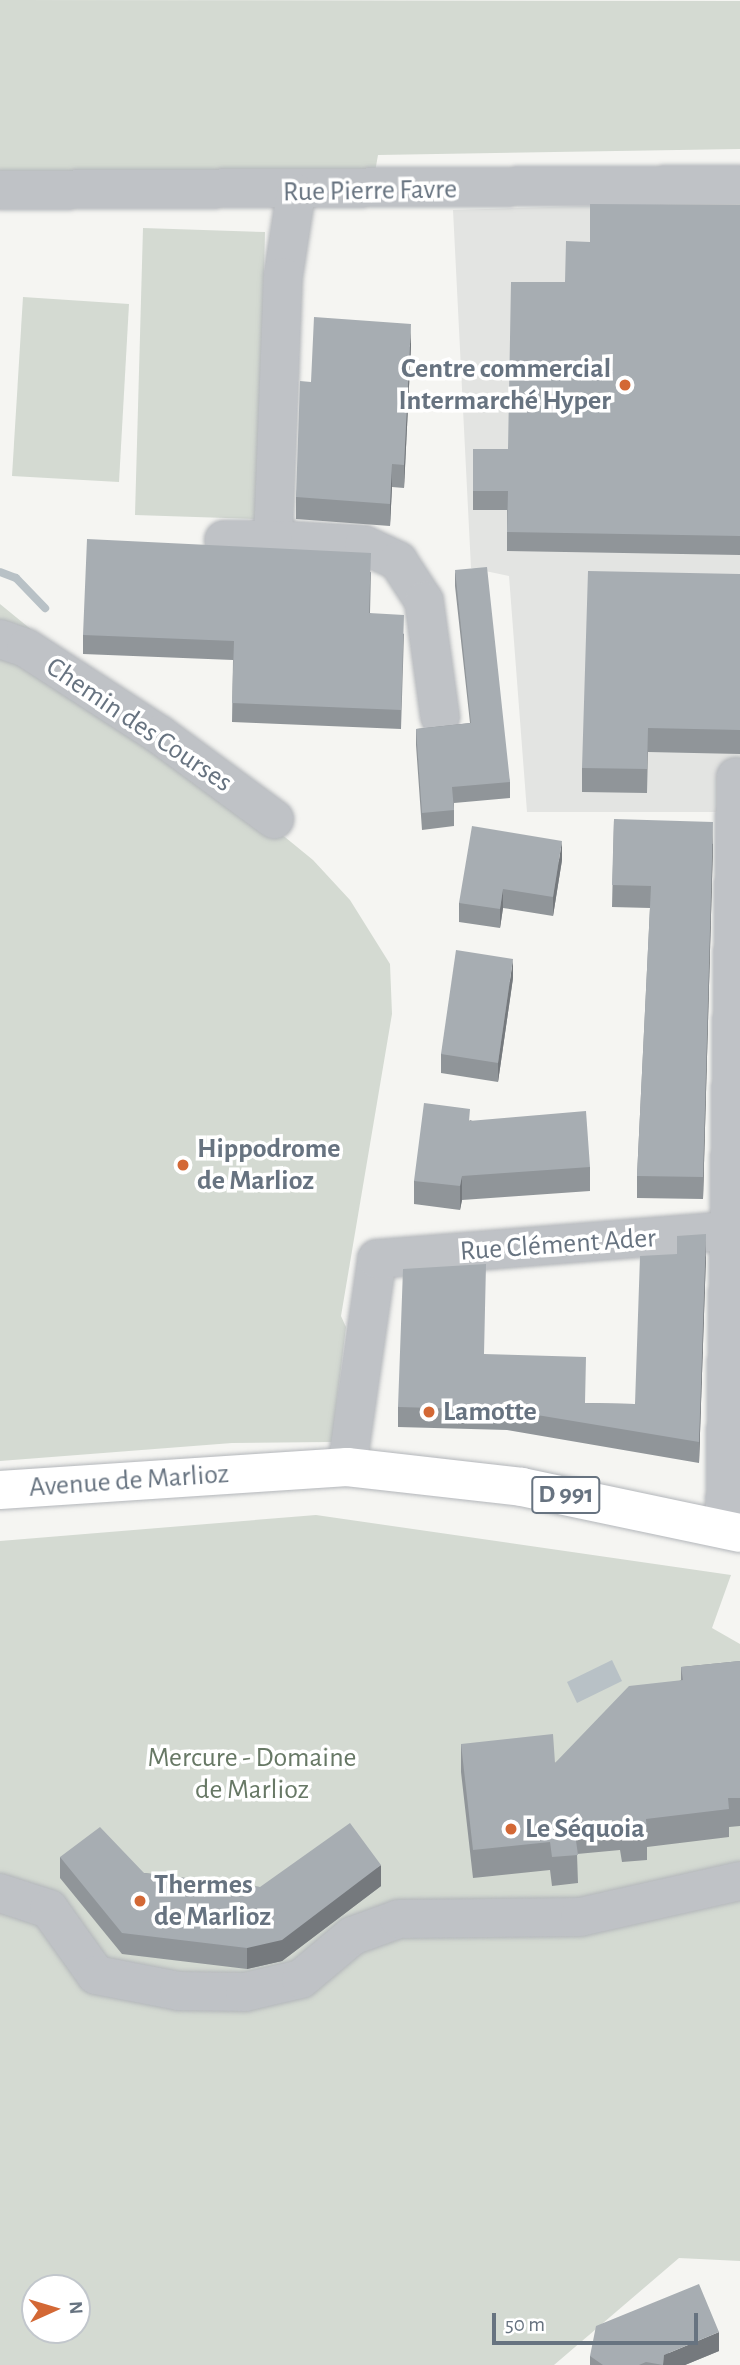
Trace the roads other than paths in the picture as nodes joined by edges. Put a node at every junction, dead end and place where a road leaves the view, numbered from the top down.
1 (740, 185) edge
2 (0, 190) edge
3 (296, 193) junction
4 (224, 540) dead end
5 (273, 540) junction
6 (0, 639) edge
7 (440, 718) dead end
8 (736, 777) dead end
9 (274, 819) dead end
10 (735, 1231) edge
11 (347, 1466) junction
12 (259, 1472) junction
13 (406, 1475) junction
14 (0, 1490) edge
15 (732, 1530) edge
16 (740, 1881) edge
17 (0, 1893) edge

1 - 3 street, Rue Pierre Favre
2 - 3 street, Rue Pierre Favre
3 - 5 street
4 - 5 street
5 - 7 street
6 - 9 street, Chemin des Courses
8 - 10 street
10 - 11 street, Rue Clément Ader
10 - 15 street
11 - 12 main road, Avenue de Marlioz
11 - 13 main road, Avenue de Marlioz
12 - 13 main road, Avenue de Marlioz
12 - 14 main road, Avenue de Marlioz
13 - 15 main road, Avenue de Marlioz / D 991
16 - 17 street

